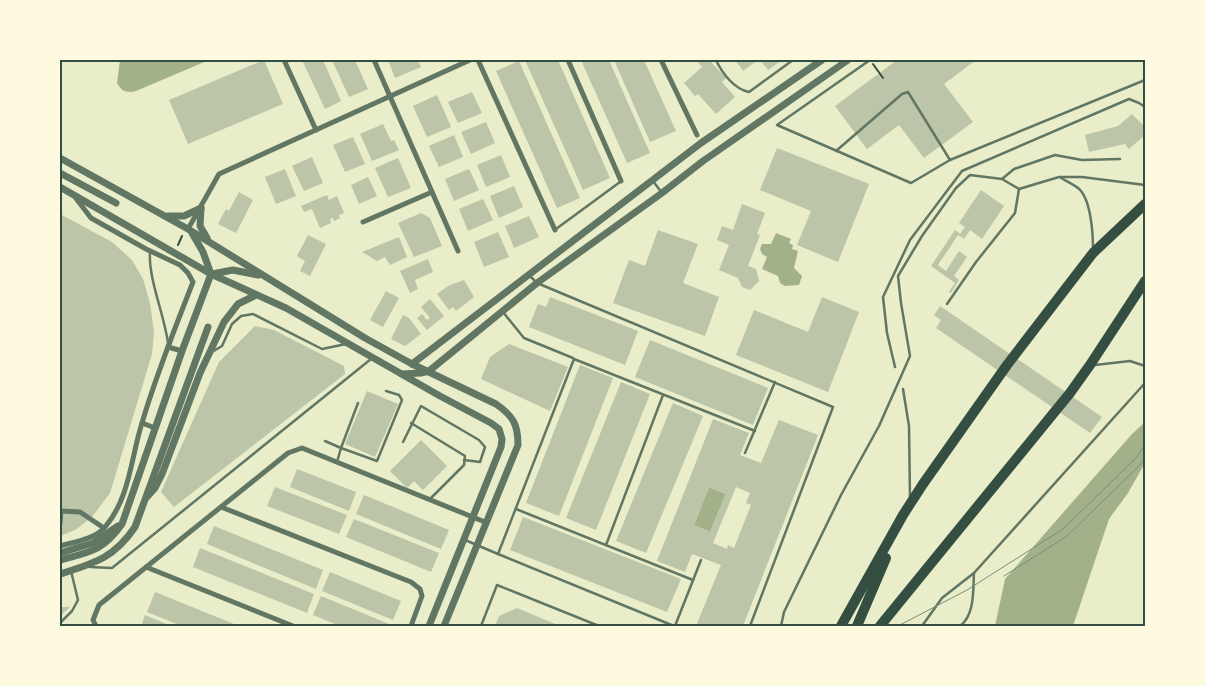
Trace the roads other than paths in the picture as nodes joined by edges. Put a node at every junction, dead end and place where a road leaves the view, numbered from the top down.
1 (284, 60) edge
2 (374, 60) edge
3 (470, 60) edge
4 (478, 60) edge
5 (568, 60) edge
6 (661, 60) edge
7 (716, 60) edge
8 (793, 60) edge
9 (822, 60) edge
10 (848, 60) edge
11 (870, 60) edge
12 (1145, 80) edge
13 (390, 96) junction
14 (1145, 107) edge
15 (316, 130) junction
16 (697, 135) dead end
17 (836, 151) junction
18 (60, 158) edge
19 (1120, 159) dead end
20 (950, 160) junction
21 (60, 173) edge
22 (1059, 178) junction
23 (1002, 179) junction
24 (652, 180) junction
25 (621, 181) joint
26 (1145, 185) edge
27 (60, 187) edge
28 (1019, 189) junction
29 (432, 192) junction
30 (662, 192) junction
31 (74, 195) junction
32 (116, 203) dead end
33 (1145, 204) edge
34 (201, 208) junction
35 (165, 216) junction
36 (363, 222) dead end
37 (188, 229) junction
38 (554, 230) joint
39 (210, 243) junction
40 (458, 250) dead end
41 (150, 251) junction
42 (1093, 253) junction
43 (211, 274) junction
44 (529, 275) junction
45 (264, 276) junction
46 (1145, 281) edge
47 (537, 283) junction
48 (256, 296) junction
49 (947, 304) dead end
50 (502, 311) junction
51 (208, 326) dead end
52 (348, 344) junction
53 (168, 346) junction
54 (182, 352) junction
55 (207, 356) junction
56 (372, 358) junction
57 (574, 359) junction
58 (412, 364) junction
59 (1090, 365) junction
60 (1145, 366) edge
61 (895, 367) dead end
62 (428, 371) junction
63 (402, 374) junction
64 (415, 374) junction
65 (775, 382) junction
66 (1145, 383) edge
67 (422, 386) junction
68 (903, 389) dead end
69 (386, 391) dead end
70 (664, 394) junction
71 (358, 403) dead end
72 (142, 423) junction
73 (411, 423) junction
74 (155, 428) junction
75 (755, 431) junction
76 (325, 441) dead end
77 (403, 442) dead end
78 (341, 448) junction
79 (745, 453) dead end
80 (464, 460) junction
81 (337, 462) junction
82 (430, 499) junction
83 (144, 501) junction
84 (910, 505) junction
85 (221, 507) junction
86 (516, 509) junction
87 (903, 515) junction
88 (473, 517) junction
89 (486, 522) junction
90 (60, 523) edge
91 (122, 524) junction
92 (104, 528) junction
93 (463, 540) junction
94 (476, 545) junction
95 (606, 545) junction
96 (60, 546) edge
97 (60, 553) edge
98 (498, 554) junction
99 (60, 560) edge
100 (701, 560) dead end
101 (84, 566) junction
102 (146, 567) junction
103 (70, 571) junction
104 (974, 573) junction
105 (60, 574) edge
106 (692, 580) junction
107 (60, 622) edge
108 (96, 626) edge
109 (293, 626) edge
110 (411, 626) edge
111 (429, 626) edge
112 (444, 626) edge
113 (481, 626) edge
114 (599, 626) edge
115 (675, 626) edge
116 (750, 626) edge
117 (781, 626) edge
118 (841, 626) edge
119 (857, 626) edge
120 (880, 626) edge
121 (922, 626) edge
122 (960, 626) edge

1 - 15 street
2 - 13 street
3 - 13 street
4 - 38 street
5 - 25 street
6 - 16 street
7 - 8 lane
9 - 24 street
10 - 30 street
11 - 17 lane
12 - 20 lane
13 - 15 street
13 - 29 street
14 - 61 lane
15 - 34 street
17 - 20 lane
17 - 20 lane
18 - 35 street
19 - 23 lane
21 - 32 street
22 - 26 lane
22 - 28 lane
22 - 42 lane
23 - 28 lane
23 - 117 lane
24 - 30 lane
24 - 44 street
25 - 38 lane
27 - 31 street
28 - 49 lane
29 - 36 street
29 - 40 street
30 - 47 street
31 - 41 street
31 - 43 street
33 - 42 highway
34 - 35 street
34 - 37 street
34 - 39 street
35 - 37 street
37 - 39 street
37 - 43 street
39 - 45 street
41 - 53 lane
41 - 53 street
42 - 84 highway
43 - 45 street
43 - 48 street
43 - 54 street
44 - 47 lane
44 - 58 street
45 - 58 street
46 - 59 highway
47 - 50 street
47 - 65 lane
48 - 52 street
48 - 55 street
50 - 57 lane
50 - 62 street
51 - 83 street
52 - 55 lane
52 - 56 street
53 - 54 street
53 - 72 street
54 - 74 street
55 - 83 street
56 - 63 street
56 - 101 lane
57 - 70 lane
57 - 86 lane
58 - 62 street
58 - 64 street
59 - 60 lane
59 - 120 highway
62 - 64 street
62 - 89 street
63 - 64 street
63 - 67 street
64 - 67 street
65 - 75 lane
65 - 116 lane
66 - 104 lane
67 - 88 street
68 - 84 lane
69 - 78 lane
70 - 75 lane
70 - 95 lane
71 - 78 lane
72 - 74 street
72 - 92 street
73 - 77 lane
73 - 80 lane
73 - 80 lane
74 - 91 street
75 - 79 lane
76 - 78 lane
78 - 81 lane
80 - 82 lane
81 - 82 street
81 - 85 street
82 - 88 street
83 - 101 street
84 - 87 highway
85 - 102 street
85 - 110 street
86 - 95 lane
86 - 98 lane
87 - 118 highway
87 - 119 highway
88 - 89 street
88 - 93 street
89 - 94 street
90 - 92 street
91 - 97 street
91 - 99 street
92 - 96 street
93 - 94 lane
93 - 111 street
94 - 98 lane
94 - 112 street
95 - 106 lane
98 - 115 lane
100 - 106 lane
101 - 103 street
102 - 108 street
102 - 109 street
103 - 105 street
103 - 107 lane
104 - 121 lane
104 - 122 lane
106 - 115 lane
113 - 114 lane

